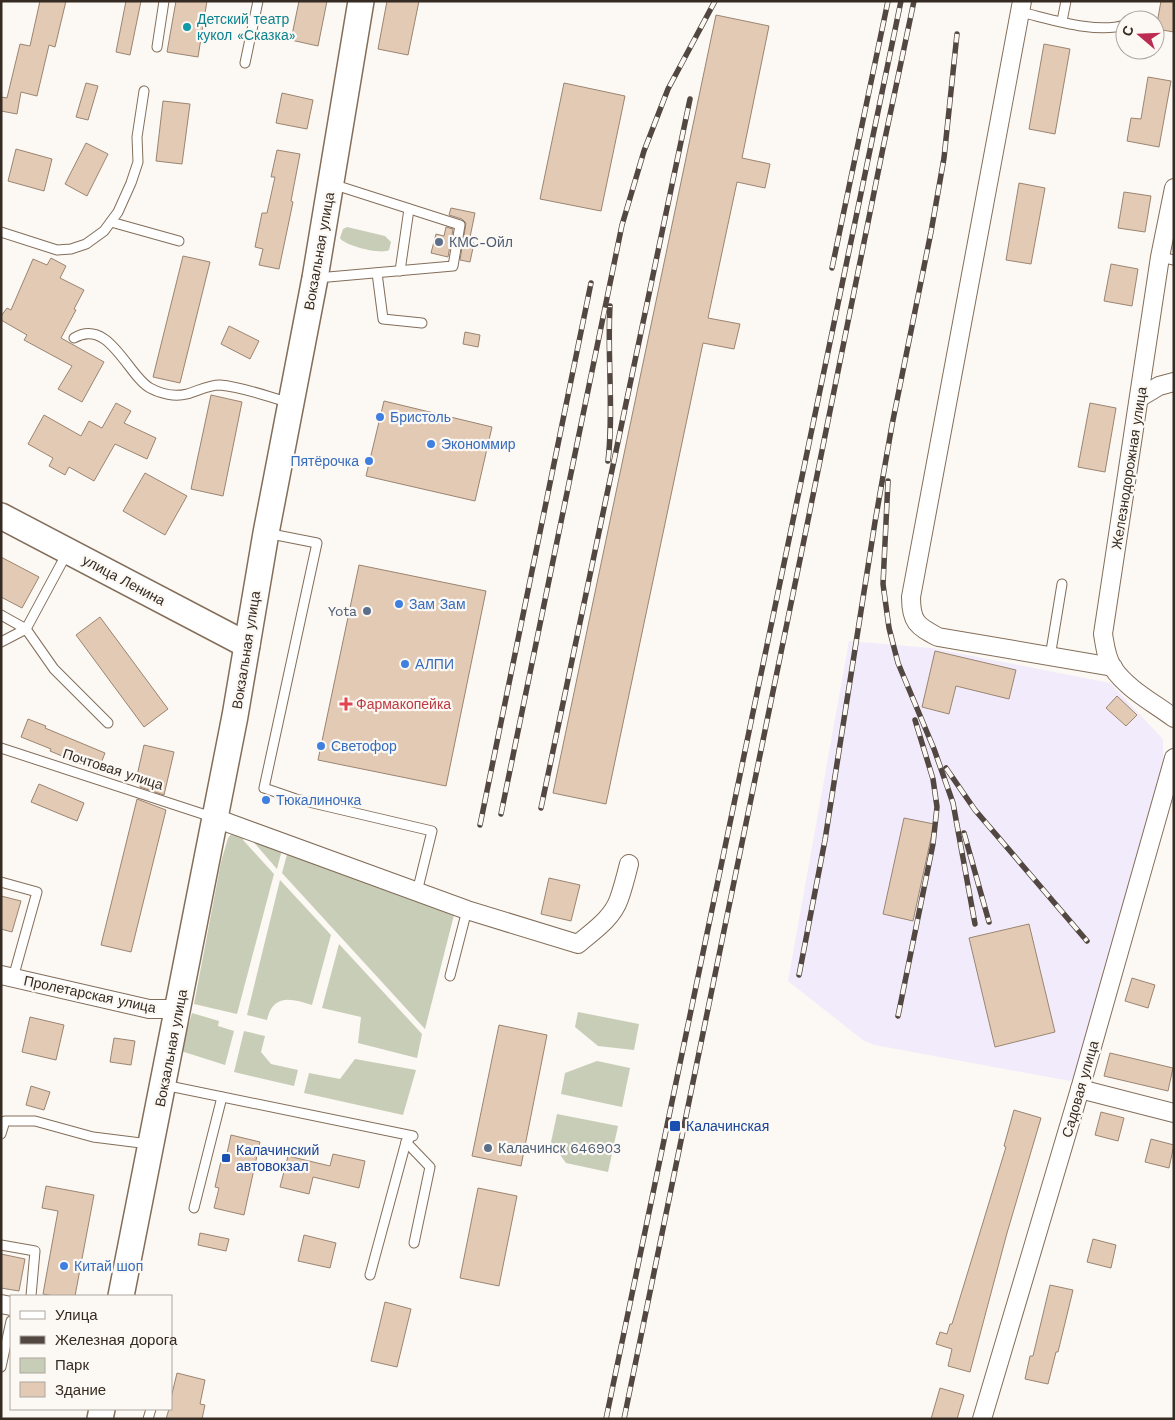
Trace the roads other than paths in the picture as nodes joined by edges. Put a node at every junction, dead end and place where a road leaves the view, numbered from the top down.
1 (164, 1) edge
2 (258, 1) edge
3 (361, 1) edge
4 (1066, 1) edge
5 (1021, 7) edge
6 (1062, 21) junction
7 (1115, 28) edge
8 (157, 47) dead end
9 (245, 63) dead end
10 (144, 91) dead end
11 (331, 184) junction
12 (1174, 188) edge
13 (409, 209) junction
14 (112, 222) junction
15 (1, 232) edge
16 (179, 241) dead end
17 (1167, 258) edge
18 (400, 271) junction
19 (377, 273) junction
20 (314, 278) junction
21 (422, 323) dead end
22 (74, 338) dead end
23 (1174, 382) edge
24 (1139, 398) junction
25 (291, 403) junction
26 (1, 516) edge
27 (266, 533) junction
28 (68, 551) junction
29 (1062, 584) dead end
30 (1, 615) edge
31 (26, 629) junction
32 (1, 642) edge
33 (247, 644) junction
34 (1050, 657) junction
35 (1113, 667) junction
36 (1174, 718) edge
37 (108, 723) dead end
38 (1, 748) edge
39 (1174, 758) edge
40 (215, 818) junction
41 (629, 864) dead end
42 (1, 882) edge
43 (418, 892) junction
44 (467, 910) junction
45 (7, 976) edge
46 (450, 976) dead end
47 (179, 1009) junction
48 (164, 1085) junction
49 (1080, 1088) junction
50 (222, 1097) junction
51 (1174, 1113) edge
52 (1, 1134) edge
53 (406, 1142) junction
54 (152, 1145) junction
55 (194, 1208) dead end
56 (414, 1243) dead end
57 (1, 1245) edge
58 (370, 1275) dead end
59 (31, 1295) edge
60 (121, 1295) edge
61 (10, 1326) edge
62 (1, 1367) edge
63 (982, 1419) edge

1 - 8 lane
2 - 9 lane
3 - 11 main road, Вокзальная улица
4 - 6 lane
5 - 6 lane
5 - 34 street
6 - 7 lane
10 - 14 lane
11 - 13 lane
11 - 20 main road, Вокзальная улица
12 - 17 street, Железнодорожная улица
13 - 18 lane
13 - 18 lane
14 - 15 lane
14 - 16 lane
17 - 24 street, Железнодорожная улица
18 - 19 lane
19 - 20 lane
19 - 21 lane
20 - 25 main road, Вокзальная улица
22 - 25 lane
23 - 24 street
24 - 35 street, Железнодорожная улица
25 - 27 main road, Вокзальная улица
26 - 28 main road, улица Ленина
27 - 33 main road, Вокзальная улица
27 - 43 lane
28 - 31 lane
28 - 33 main road, улица Ленина
29 - 34 lane
30 - 31 lane
31 - 32 lane
31 - 37 lane
33 - 40 main road, Вокзальная улица
34 - 35 street
35 - 36 street, Железнодорожная улица
38 - 40 lane, Почтовая улица
39 - 49 street, Садовая улица
40 - 43 street
40 - 47 main road, Вокзальная улица
41 - 44 street
42 - 45 lane
43 - 44 street
44 - 46 lane
45 - 47 street, Пролетарская улица
47 - 48 main road, Вокзальная улица
48 - 50 lane
48 - 54 main road, Вокзальная улица
49 - 51 street
49 - 63 street, Садовая улица
50 - 53 lane
50 - 55 lane
52 - 54 lane
53 - 56 lane
53 - 58 lane
54 - 60 main road, Вокзальная улица
57 - 59 lane
61 - 62 lane

